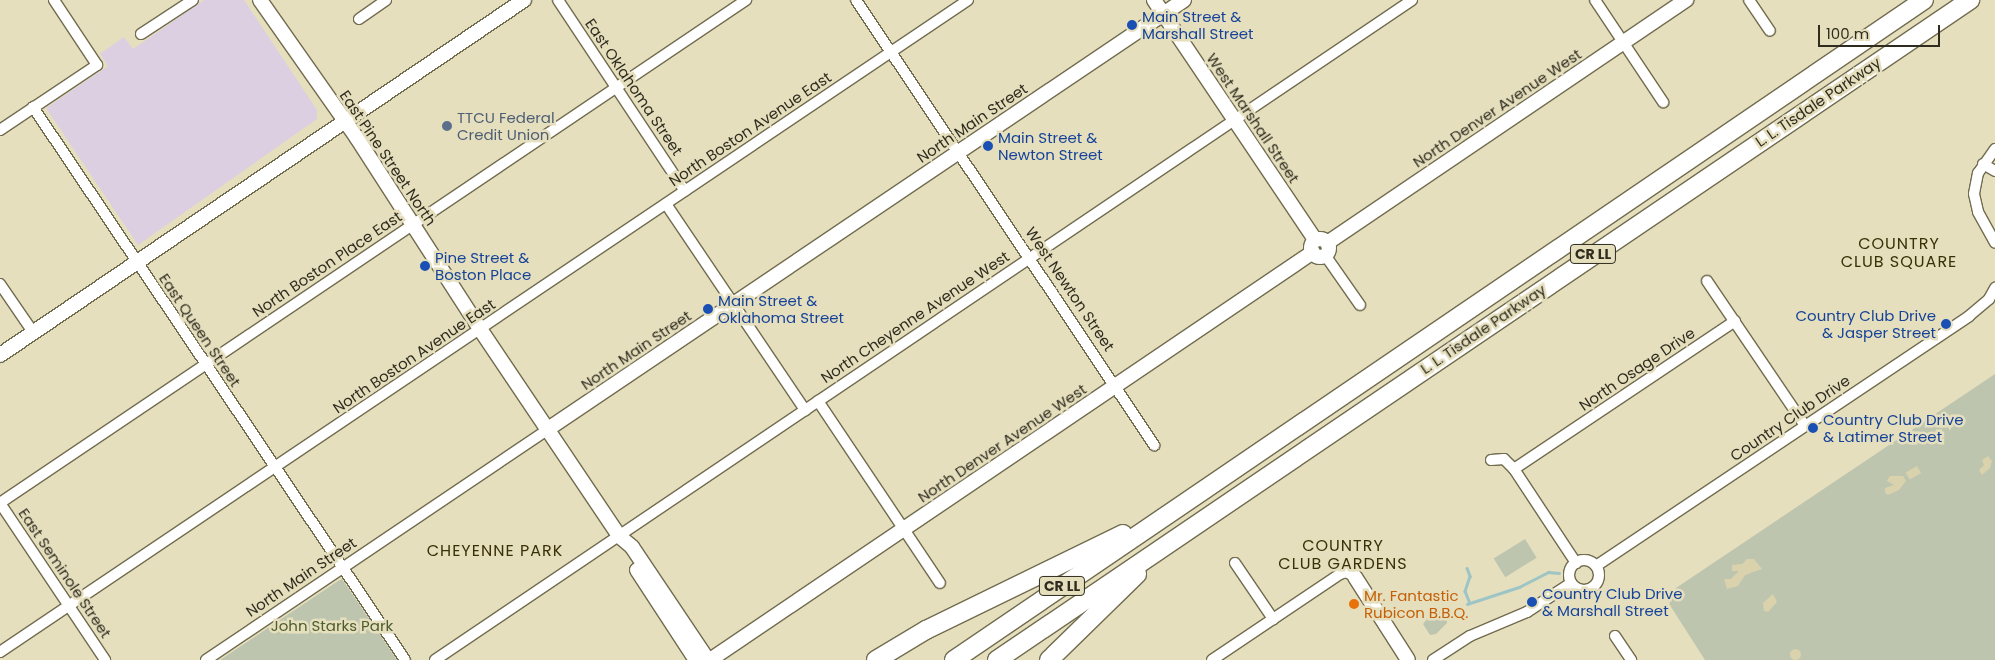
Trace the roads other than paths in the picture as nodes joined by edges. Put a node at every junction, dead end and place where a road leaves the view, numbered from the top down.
1 (54, 0) edge
2 (193, 0) edge
3 (260, 0) edge
4 (386, 0) edge
5 (524, 0) edge
6 (558, 0) edge
7 (746, 0) edge
8 (856, 0) edge
9 (968, 0) edge
10 (1154, 0) edge
11 (1184, 0) edge
12 (1412, 0) edge
13 (1595, 0) edge
14 (1686, 0) edge
15 (1749, 0) edge
16 (1924, 0) edge
17 (1970, 0) edge
18 (1163, 14) junction
19 (359, 19) dead end
20 (1770, 31) dead end
21 (141, 34) dead end
22 (1623, 42) junction
23 (891, 52) junction
24 (616, 87) junction
25 (1663, 102) dead end
26 (33, 108) junction
27 (1234, 120) junction
28 (346, 122) junction
29 (0, 130) edge
30 (1995, 149) edge
31 (958, 152) junction
32 (1980, 169) junction
33 (1995, 171) edge
34 (685, 191) junction
35 (666, 204) junction
36 (414, 224) junction
37 (1995, 243) edge
38 (1320, 247) junction
39 (1029, 257) junction
40 (137, 262) junction
41 (1707, 281) dead end
42 (0, 284) edge
43 (1995, 288) edge
44 (732, 304) junction
45 (1360, 305) dead end
46 (1735, 321) junction
47 (480, 329) junction
48 (33, 332) junction
49 (0, 355) edge
50 (205, 365) junction
51 (1115, 385) junction
52 (818, 401) junction
53 (805, 410) junction
54 (1805, 426) junction
55 (548, 429) junction
56 (1154, 445) dead end
57 (1491, 460) dead end
58 (275, 468) junction
59 (1514, 469) junction
60 (0, 503) edge
61 (1170, 512) junction
62 (904, 529) junction
63 (620, 536) junction
64 (1173, 539) junction
65 (1235, 563) dead end
66 (1576, 563) junction
67 (1596, 566) junction
68 (342, 568) junction
69 (1355, 577) joint
70 (940, 583) dead end
71 (1571, 583) junction
72 (69, 606) junction
73 (1273, 619) junction
74 (1615, 636) dead end
75 (0, 652) edge
76 (105, 660) edge
77 (206, 660) edge
78 (405, 660) edge
79 (435, 660) edge
80 (696, 660) edge
81 (709, 660) edge
82 (876, 660) edge
83 (954, 660) edge
84 (997, 660) edge
85 (1049, 660) edge
86 (1212, 660) edge
87 (1408, 660) edge
88 (1433, 660) edge
89 (1631, 660) edge

1 - 26 street
2 - 21 street
3 - 28 street, East Pine Street North
4 - 19 street
5 - 28 street
6 - 24 street, East Oklahoma Street
7 - 24 street, North Boston Place East
8 - 23 street, West Newton Street
9 - 23 street, North Boston Avenue East
10 - 18 street, West Marshall Street
11 - 18 street, North Main Street
12 - 27 street, North Cheyenne Avenue West
13 - 22 street
14 - 22 street, North Denver Avenue West
15 - 20 street
16 - 61 highway, L. L. Tisdale Parkway / CR LL
17 - 64 highway, L. L. Tisdale Parkway / CR LL
18 - 27 street, West Marshall Street
18 - 31 street, North Main Street
22 - 25 street
22 - 38 street, North Denver Avenue West
23 - 31 street, West Newton Street
23 - 34 street, North Boston Avenue East
24 - 34 street, East Oklahoma Street
24 - 36 street, North Boston Place East
26 - 29 street
26 - 40 street, East Queen Street
27 - 38 street, West Marshall Street
27 - 39 street, North Cheyenne Avenue West
28 - 36 street, East Pine Street North
28 - 40 street
30 - 32 street
31 - 39 street, West Newton Street
31 - 44 street, North Main Street
32 - 33 street
32 - 37 street
34 - 35 street, North Boston Avenue East
35 - 44 street
35 - 47 street, North Boston Avenue East
36 - 47 street, East Pine Street North
36 - 50 street, North Boston Place East
38 - 45 street, West Marshall Street
38 - 51 street, North Denver Avenue West
39 - 51 street, West Newton Street
39 - 52 street, North Cheyenne Avenue West
40 - 48 street
40 - 50 street, East Queen Street
41 - 46 street
42 - 48 street
43 - 54 street, Country Club Drive
44 - 53 street
44 - 55 street, North Main Street
46 - 54 street
46 - 59 street, North Osage Drive
47 - 55 street, East Pine Street North
47 - 58 street, North Boston Avenue East
48 - 49 street
50 - 58 street, East Queen Street
50 - 60 street, North Boston Place East
51 - 56 street, West Newton Street
51 - 62 street, North Denver Avenue West
52 - 53 street, North Cheyenne Avenue West
52 - 62 street
53 - 63 street, North Cheyenne Avenue West
54 - 67 street, Country Club Drive
55 - 63 street, East Pine Street North
55 - 68 street, North Main Street
57 - 59 street
58 - 68 street, East Queen Street
58 - 72 street, North Boston Avenue East
59 - 66 street
60 - 72 street, East Seminole Street
61 - 82 highway
61 - 83 highway, L. L. Tisdale Parkway / CR LL
62 - 70 street
62 - 81 street, North Denver Avenue West
63 - 79 street, North Cheyenne Avenue West
63 - 80 street, East Pine Street North
63 - 81 street, East Pine Street North
64 - 84 highway, L. L. Tisdale Parkway / CR LL
64 - 85 highway
65 - 73 street
66 - 67 street
66 - 71 street
67 - 71 street
68 - 77 street, North Main Street
68 - 78 street, East Queen Street
69 - 73 street
69 - 87 street
71 - 88 street
72 - 75 street, North Boston Avenue East
72 - 76 street, East Seminole Street
73 - 86 street
74 - 89 street

